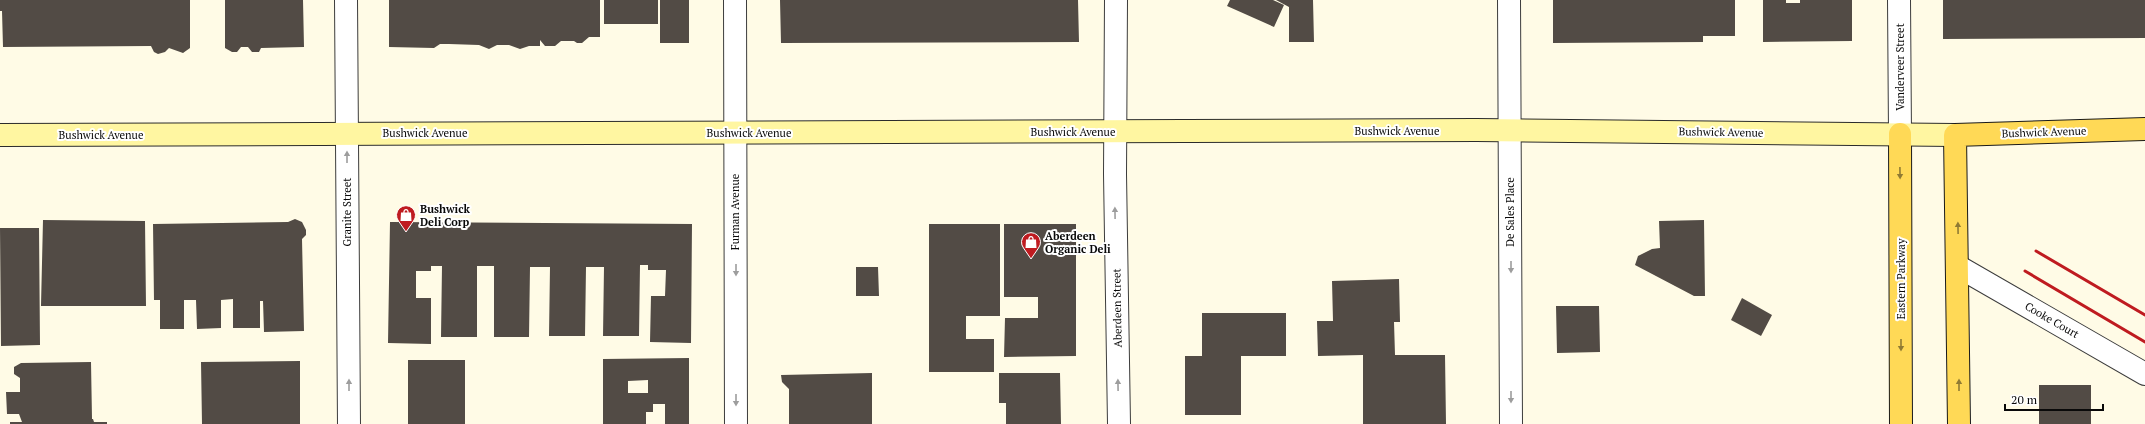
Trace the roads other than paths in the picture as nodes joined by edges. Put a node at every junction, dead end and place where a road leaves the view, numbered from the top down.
1 (346, 0) edge
2 (735, 0) edge
3 (1116, 0) edge
4 (1509, 0) edge
5 (1899, 0) edge
6 (2145, 129) edge
7 (1510, 130) junction
8 (1114, 132) junction
9 (735, 133) junction
10 (347, 134) junction
11 (1900, 134) junction
12 (0, 135) edge
13 (1955, 135) junction
14 (1959, 267) junction
15 (2145, 374) edge
16 (349, 424) edge
17 (736, 424) edge
18 (1119, 424) edge
19 (1511, 424) edge
20 (1901, 424) edge
21 (1959, 424) edge

1 - 10 street, Granite Street
2 - 9 street, Furman Avenue
3 - 8 street, Aberdeen Street
4 - 7 street, De Sales Place
5 - 11 street, Vanderveer Street
6 - 13 main road, Bushwick Avenue
7 - 8 main road, Bushwick Avenue
7 - 11 main road, Bushwick Avenue
7 -> 19 street, De Sales Place
8 - 9 main road, Bushwick Avenue
18 -> 8 street, Aberdeen Street
9 - 10 main road, Bushwick Avenue
9 -> 17 street, Furman Avenue
10 - 12 main road, Bushwick Avenue
16 -> 10 street, Granite Street
11 - 13 main road, Bushwick Avenue
11 -> 20 main road, Eastern Parkway
14 -> 13 main road
14 - 15 street, Cooke Court
21 -> 14 main road

